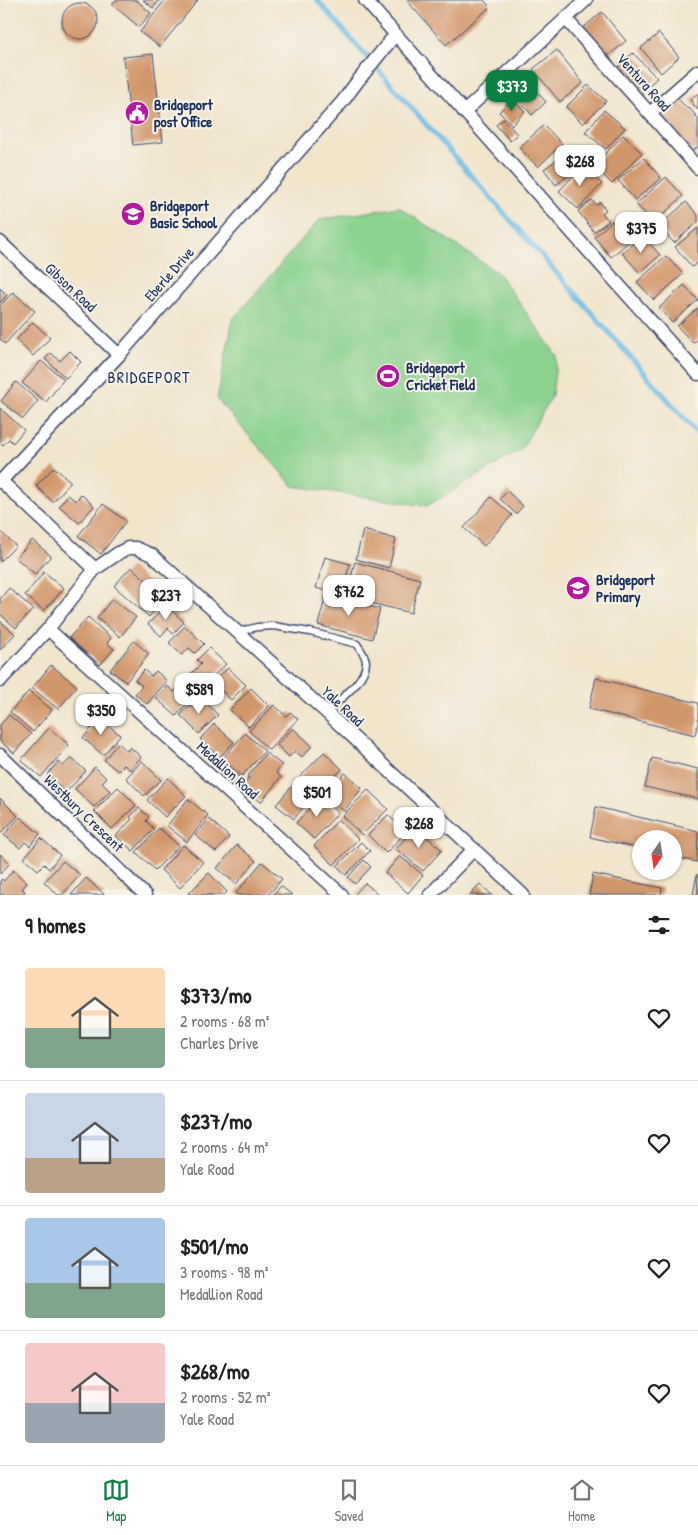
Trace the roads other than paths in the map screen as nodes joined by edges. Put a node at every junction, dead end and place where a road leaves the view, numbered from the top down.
1 (365, 0) edge
2 (586, 0) edge
3 (566, 18) junction
4 (395, 35) junction
5 (698, 71) edge
6 (464, 112) junction
7 (650, 113) junction
8 (698, 168) edge
9 (0, 242) edge
10 (119, 355) junction
11 (698, 374) edge
12 (1, 482) edge
13 (95, 569) junction
14 (48, 629) junction
15 (237, 632) junction
16 (0, 681) edge
17 (326, 712) junction
18 (0, 755) edge
19 (474, 849) junction
20 (145, 895) edge
21 (342, 895) edge
22 (430, 895) edge
23 (524, 895) edge

1 - 4 street
2 - 3 street
3 - 6 street
3 - 7 street, Ventura Road
4 - 6 street
4 - 10 street, Eberle Drive
5 - 7 street
6 - 11 street
7 - 8 street, Ventura Road
9 - 10 street, Gibson Road
10 - 12 street, Eberle Drive
12 - 13 street
13 - 14 street
13 - 15 street, Yale Road
14 - 16 street
14 - 21 street, Medallion Road
15 - 17 street, Yale Road
15 - 17 lane
17 - 19 street, Yale Road
18 - 20 street, Westbury Crescent
19 - 22 street
19 - 23 street, Yale Road

